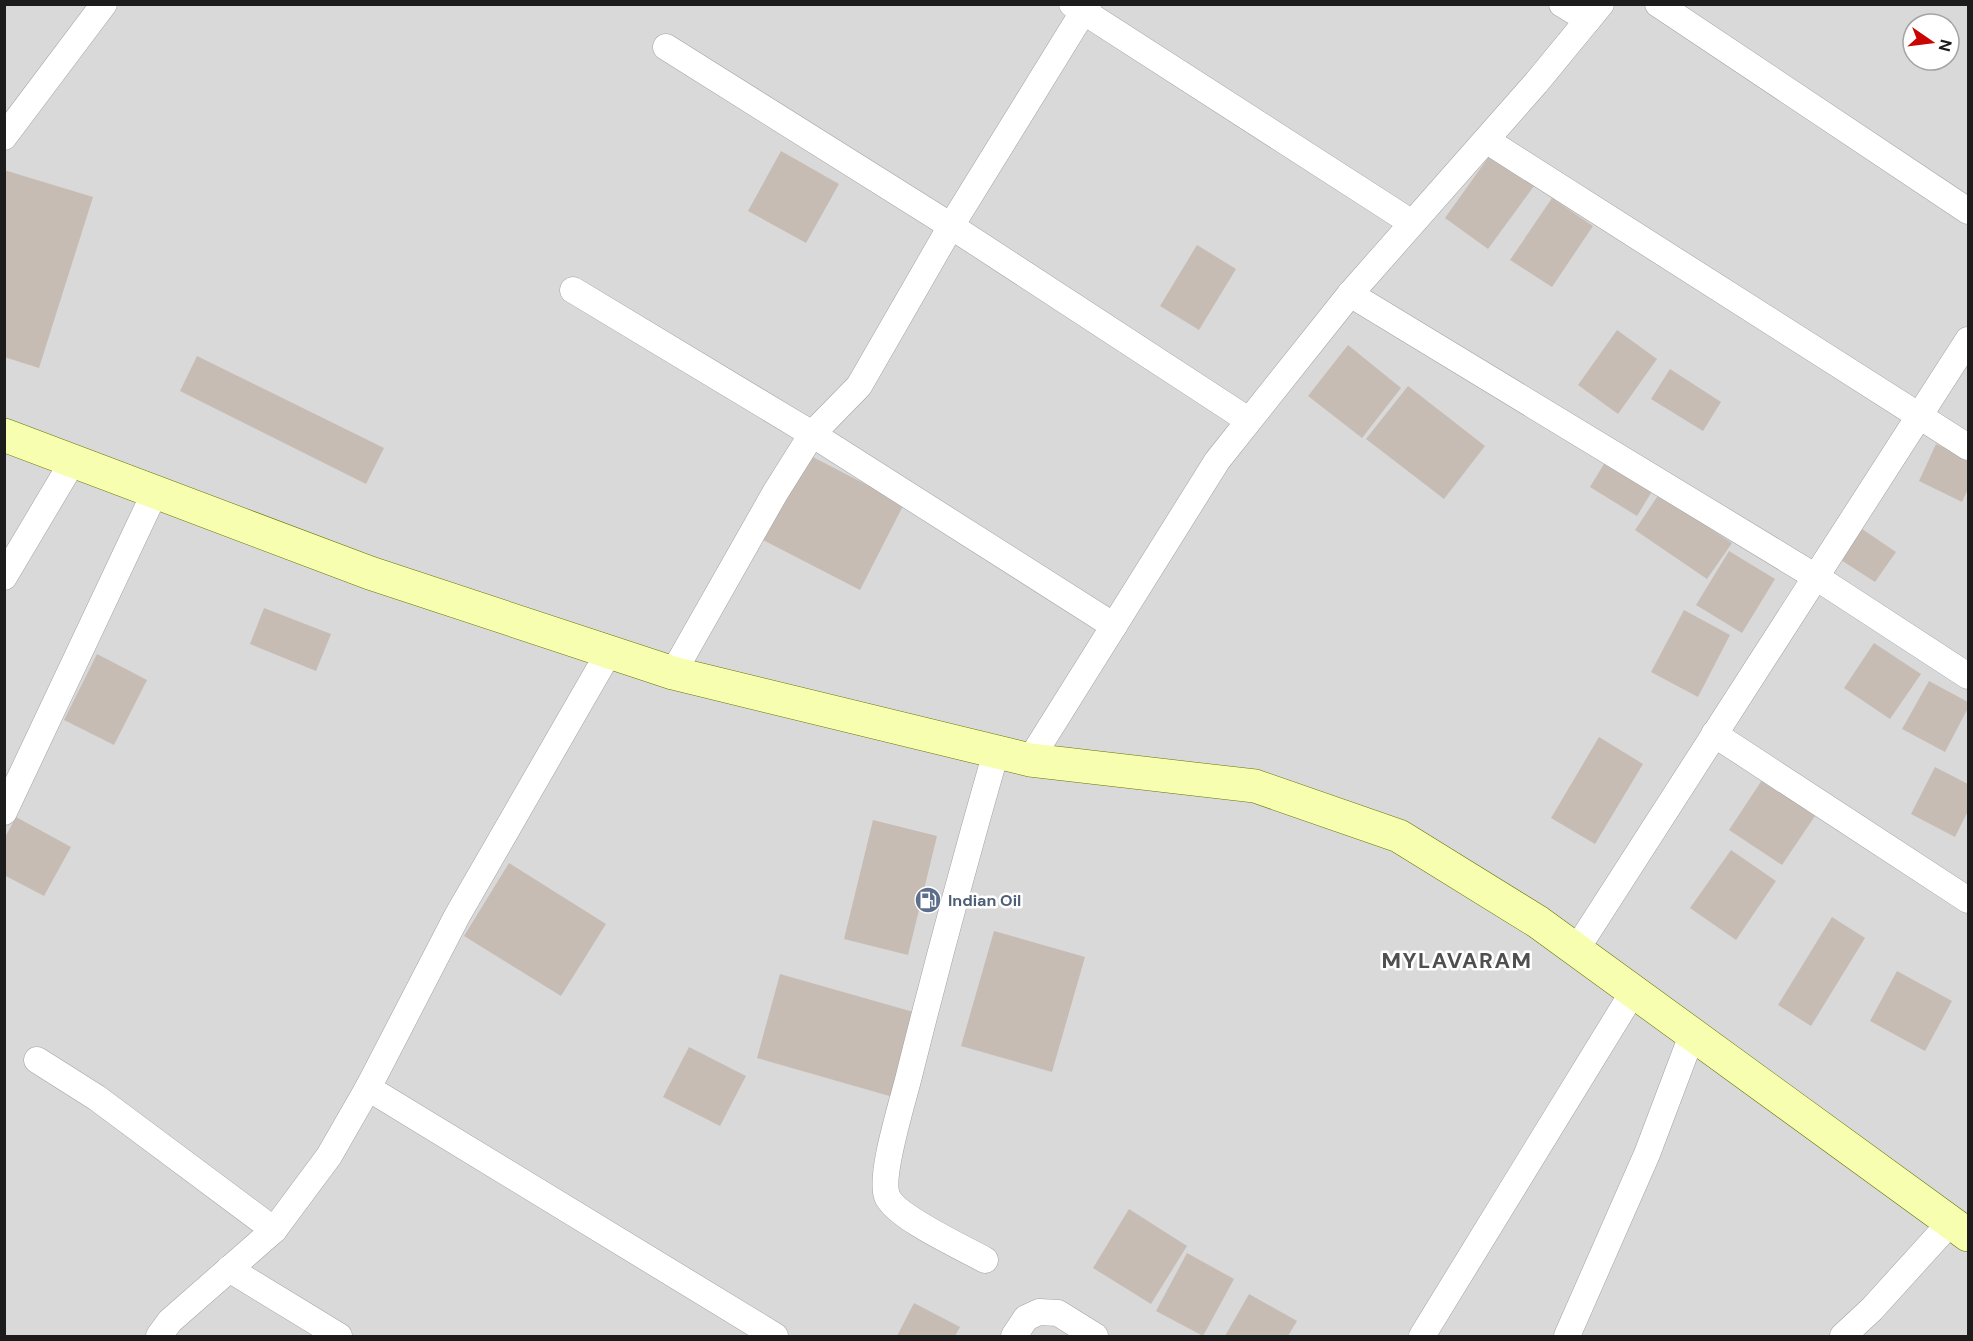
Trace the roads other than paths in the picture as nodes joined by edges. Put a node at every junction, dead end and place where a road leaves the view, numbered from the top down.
1 (104, 4) edge
2 (1562, 4) edge
3 (1658, 4) edge
4 (1082, 7) edge
5 (1594, 12) edge
6 (666, 47) dead end
7 (4, 137) edge
8 (1486, 140) junction
9 (1968, 211) edge
10 (1412, 223) junction
11 (951, 226) junction
12 (573, 290) dead end
13 (1350, 294) junction
14 (1968, 340) edge
15 (1920, 415) junction
16 (1248, 420) junction
17 (812, 434) junction
18 (4, 435) edge
19 (1968, 447) edge
20 (73, 461) junction
21 (155, 492) junction
22 (4, 577) edge
23 (1816, 577) junction
24 (1114, 626) junction
25 (609, 652) junction
26 (673, 673) junction
27 (1968, 675) edge
28 (1714, 734) junction
29 (996, 752) junction
30 (1030, 760) junction
31 (4, 812) edge
32 (1968, 900) edge
33 (1576, 950) junction
34 (1633, 992) junction
35 (1692, 1035) junction
36 (37, 1060) dead end
37 (368, 1088) junction
38 (1959, 1229) edge
39 (274, 1230) junction
40 (985, 1260) dead end
41 (229, 1269) junction
42 (159, 1336) edge
43 (339, 1336) edge
44 (775, 1336) edge
45 (1014, 1336) edge
46 (1095, 1336) edge
47 (1422, 1336) edge
48 (1567, 1336) edge
49 (1843, 1336) edge

1 - 7 street
2 - 5 street
3 - 9 street
4 - 10 street
4 - 11 street
5 - 8 street
6 - 11 street
8 - 10 street
8 - 15 street
10 - 13 street
11 - 16 street
11 - 17 street
12 - 17 street
13 - 16 street
13 - 23 street
14 - 15 street
15 - 19 street
15 - 23 street
16 - 24 street
17 - 24 street
17 - 26 street
18 - 20 main road
20 - 21 main road
20 - 22 street
21 - 25 main road
21 - 31 street
23 - 27 street
23 - 28 street
24 - 30 street
25 - 26 main road
25 - 37 street
26 - 29 main road
28 - 32 street
28 - 33 street
29 - 30 main road
29 - 40 street
30 - 33 main road
33 - 34 main road
34 - 35 main road
34 - 47 street
35 - 38 main road
35 - 48 street
36 - 39 street
37 - 39 street
37 - 44 street
38 - 49 street
39 - 41 street
41 - 42 street
41 - 43 street
45 - 46 street

